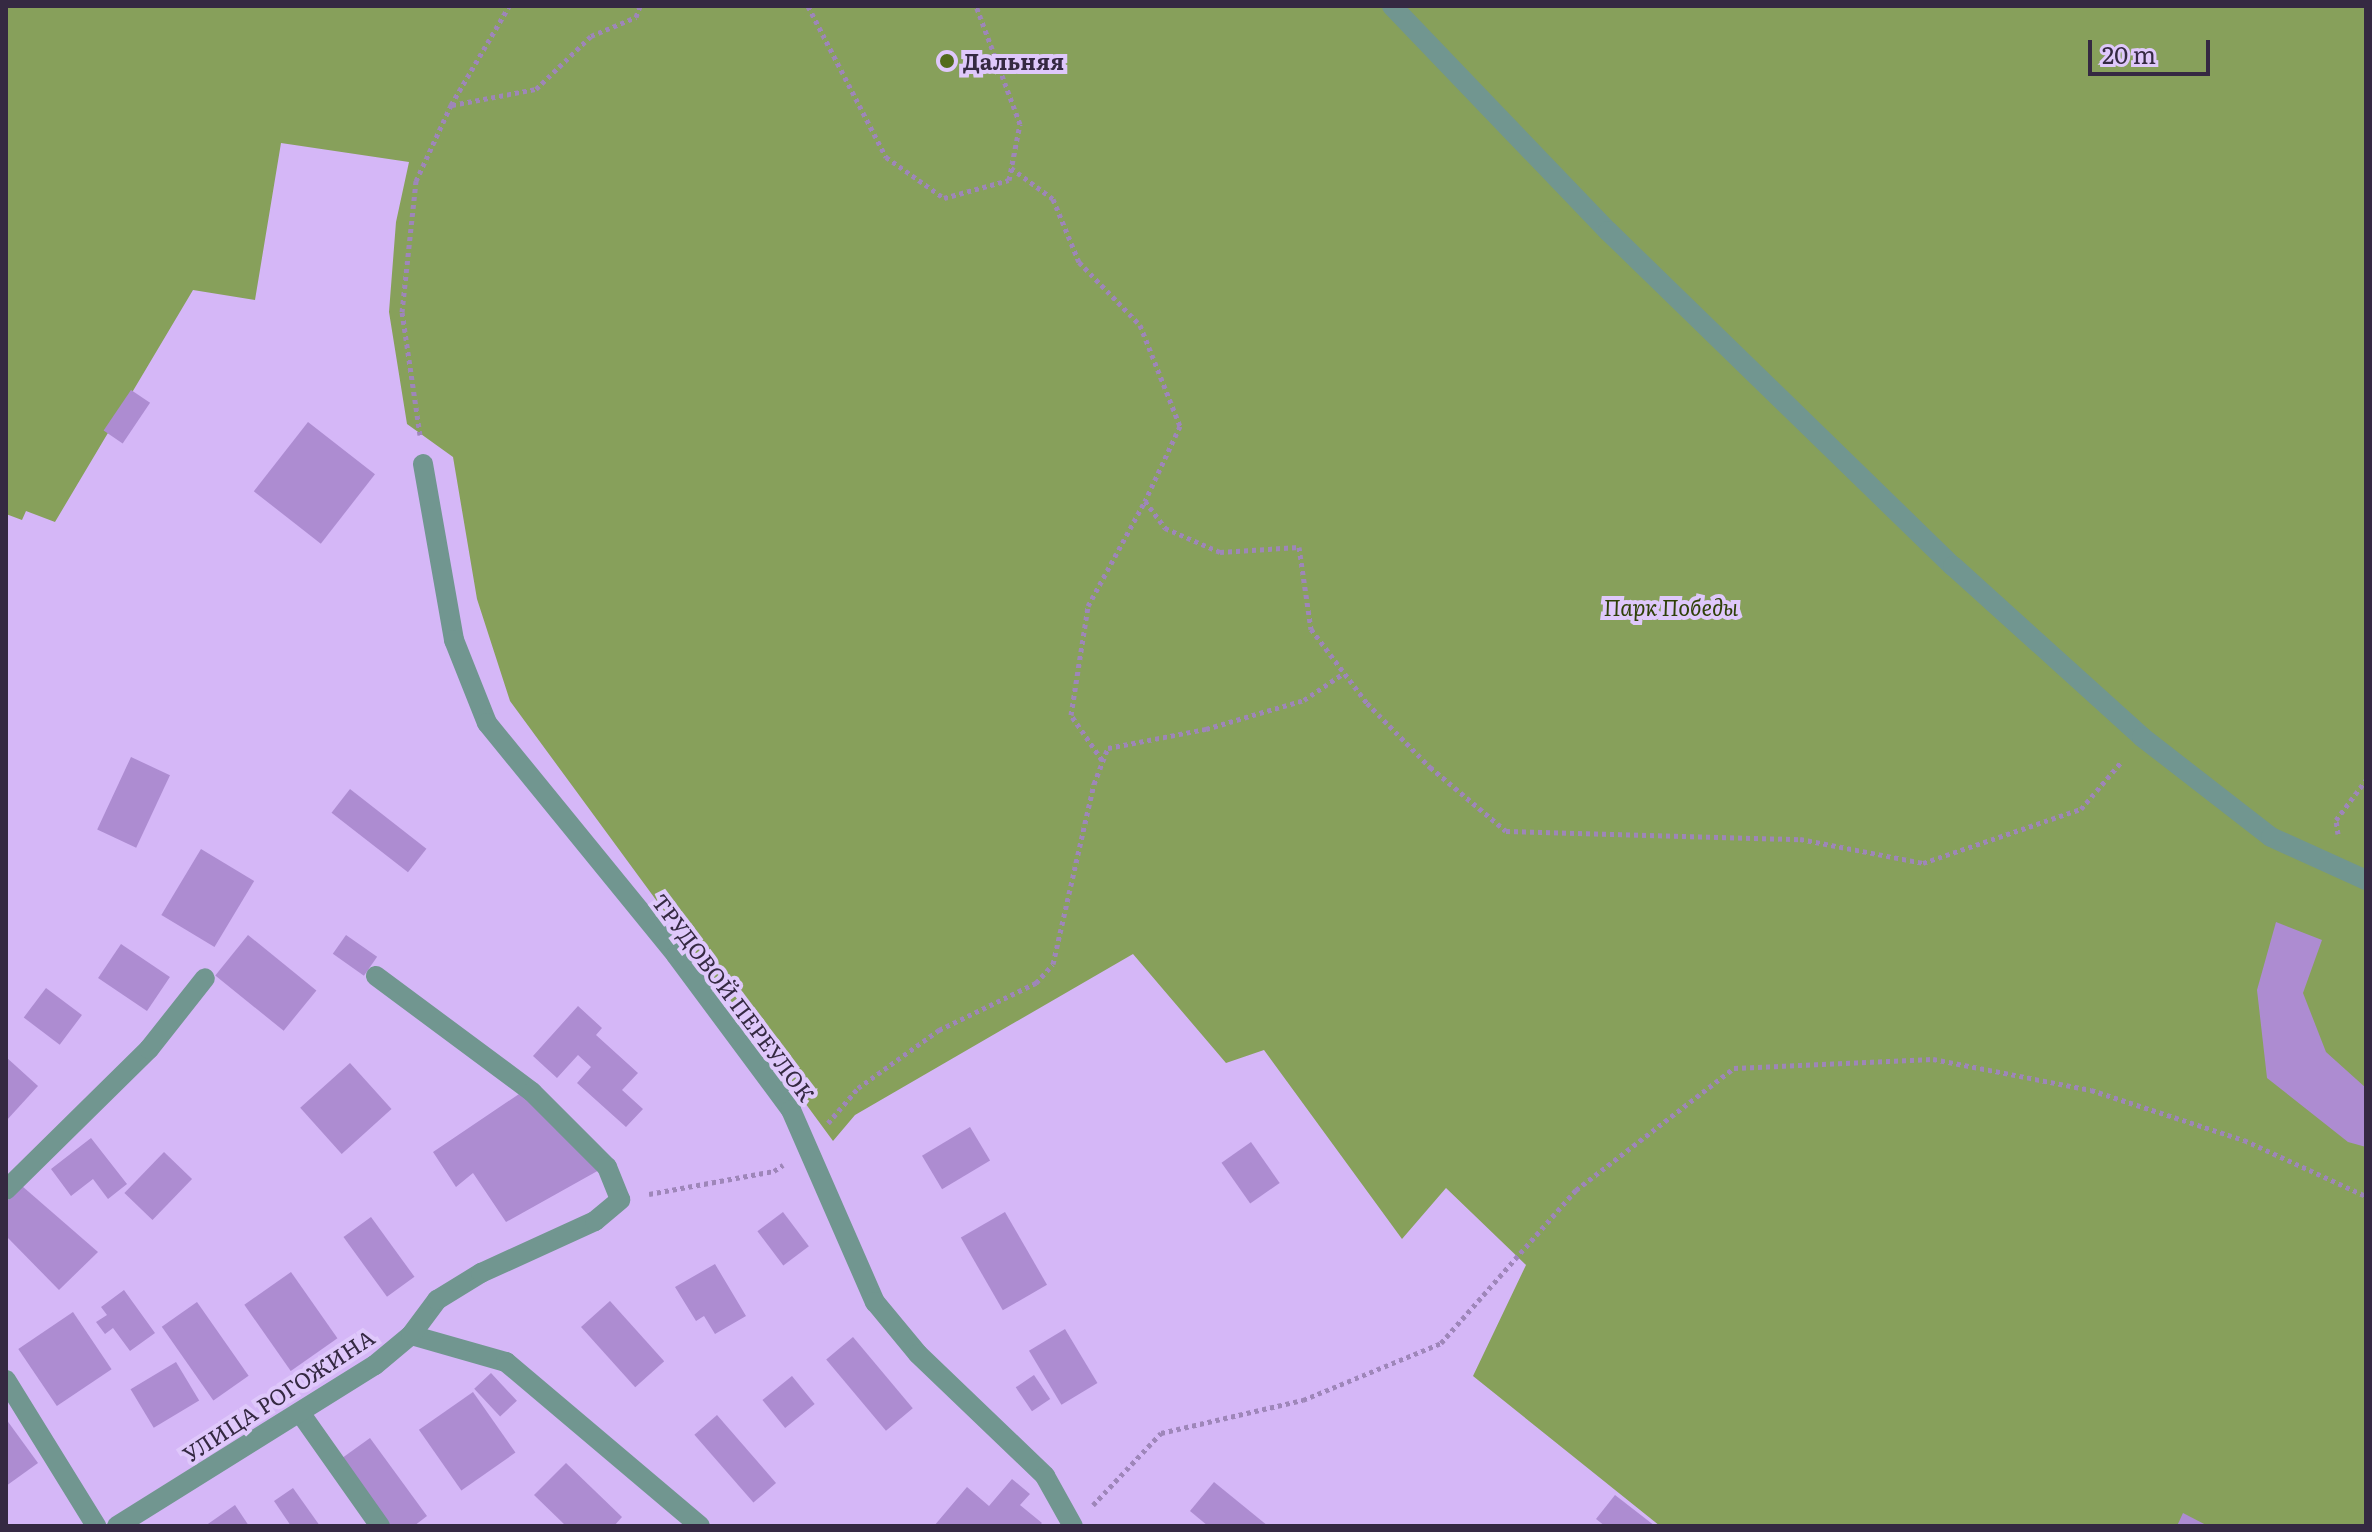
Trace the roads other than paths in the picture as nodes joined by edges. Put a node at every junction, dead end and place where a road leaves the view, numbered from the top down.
1 (1392, 6) edge
2 (423, 464) road end
3 (2366, 880) edge
4 (376, 976) dead end
5 (205, 978) dead end
6 (6, 1190) edge
7 (411, 1335) junction
8 (6, 1380) edge
9 (301, 1414) junction
10 (1078, 1521) edge
11 (96, 1526) edge
12 (117, 1526) edge
13 (380, 1526) edge
14 (700, 1526) edge

1 - 3 street
2 - 10 street, ТРУДОВОЙ ПЕРЕУЛОК
4 - 7 street, УЛИЦА РОГОЖИНА
5 - 6 street
7 - 9 street, УЛИЦА РОГОЖИНА
7 - 14 street
8 - 11 street
9 - 12 street, УЛИЦА РОГОЖИНА
9 - 13 street

